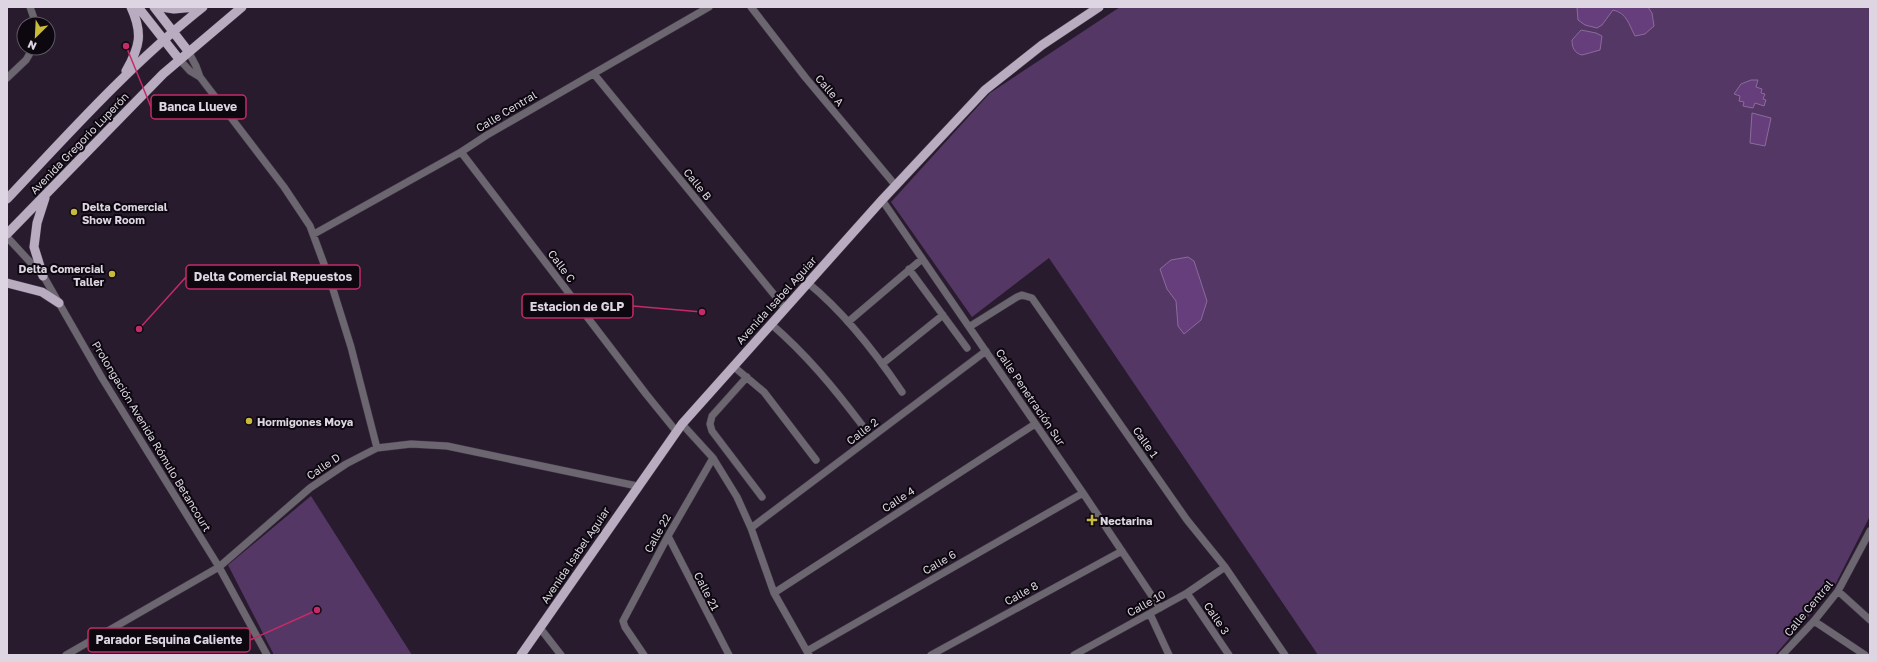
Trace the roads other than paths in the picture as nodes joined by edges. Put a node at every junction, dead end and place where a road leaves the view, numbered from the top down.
1 (131, 7) edge
2 (138, 7) edge
3 (154, 7) edge
4 (161, 7) edge
5 (196, 7) edge
6 (203, 7) edge
7 (242, 7) edge
8 (709, 7) edge
9 (750, 7) edge
10 (1099, 7) edge
11 (174, 32) junction
12 (164, 40) junction
13 (188, 51) junction
14 (28, 56) edge
15 (179, 59) junction
16 (594, 74) junction
17 (200, 77) junction
18 (7, 78) edge
19 (119, 81) junction
20 (461, 152) junction
21 (19, 186) junction
22 (896, 186) junction
23 (7, 192) edge
24 (46, 195) junction
25 (7, 199) edge
26 (882, 200) junction
27 (314, 234) junction
28 (7, 235) edge
29 (922, 259) junction
30 (909, 269) junction
31 (43, 276) junction
32 (7, 283) edge
33 (808, 283) junction
34 (59, 303) junction
35 (785, 308) junction
36 (943, 315) junction
37 (848, 322) junction
38 (771, 324) junction
39 (969, 327) junction
40 (967, 348) dead end
41 (986, 351) junction
42 (882, 364) junction
43 (733, 366) junction
44 (747, 377) junction
45 (902, 392) dead end
46 (1035, 424) junction
47 (862, 425) dead end
48 (679, 427) junction
49 (377, 448) junction
50 (713, 458) junction
51 (816, 460) dead end
52 (637, 486) junction
53 (1083, 492) junction
54 (762, 497) dead end
55 (751, 528) junction
56 (1870, 531) edge
57 (668, 536) junction
58 (1122, 551) junction
59 (1225, 566) junction
60 (219, 568) junction
61 (1838, 591) junction
62 (1187, 592) junction
63 (774, 593) junction
64 (1160, 608) junction
65 (1150, 614) junction
66 (1870, 620) edge
67 (1814, 621) junction
68 (540, 628) junction
69 (808, 653) edge
70 (1786, 654) edge
71 (66, 655) edge
72 (267, 655) edge
73 (521, 655) edge
74 (561, 655) edge
75 (644, 655) edge
76 (729, 655) edge
77 (931, 655) edge
78 (1074, 655) edge
79 (1169, 655) edge
80 (1229, 655) edge
81 (1285, 655) edge
82 (1865, 655) edge

1 - 19 main road
2 - 12 main road
3 - 11 main road
4 - 5 main road
6 - 11 main road, Avenida Gregorio Luperón
7 - 13 main road, Avenida Gregorio Luperón
8 - 16 street, Calle Central
9 - 22 street, Calle A
10 - 22 main road, Avenida Isabel Aguiar
11 - 12 main road, Avenida Gregorio Luperón
11 - 13 main road
12 - 15 main road
12 - 19 main road, Avenida Gregorio Luperón
13 - 15 main road, Avenida Gregorio Luperón
13 - 17 street
14 - 18 street
15 - 17 street
15 - 24 main road, Avenida Gregorio Luperón
16 - 20 street, Calle Central
16 - 35 street, Calle B
17 - 27 street
19 - 21 main road, Avenida Gregorio Luperón
20 - 27 street, Calle Central
20 - 48 street, Calle C
21 - 23 main road
21 - 25 main road, Avenida Gregorio Luperón
22 - 26 main road, Avenida Isabel Aguiar
24 - 28 main road, Avenida Gregorio Luperón
24 - 31 main road
26 - 29 street, Calle Penetración Sur
26 - 33 main road, Avenida Isabel Aguiar
27 - 49 street
28 - 31 street, Prolongación Avenida Rómulo Betancourt
29 - 30 street
29 - 39 street, Calle Penetración Sur
30 - 36 street
30 - 37 street
31 - 34 street, Prolongación Avenida Rómulo Betancourt
32 - 34 main road
33 - 35 main road, Avenida Isabel Aguiar
33 - 37 street
34 - 60 street, Prolongación Avenida Rómulo Betancourt
35 - 38 main road, Avenida Isabel Aguiar
36 - 40 street
36 - 42 street
37 - 42 street
38 - 43 main road, Avenida Isabel Aguiar
38 - 47 street
39 - 41 street, Calle Penetración Sur
39 - 59 street, Calle 1
41 - 46 street, Calle Penetración Sur
41 - 55 street, Calle 2
42 - 45 street
43 - 44 street
43 - 48 main road, Avenida Isabel Aguiar
44 - 51 street
44 - 54 street
46 - 53 street, Calle Penetración Sur
46 - 63 street, Calle 4
48 - 50 street, Calle C
48 - 52 main road, Avenida Isabel Aguiar
49 - 52 street, Calle D
49 - 60 street, Calle D
50 - 55 street, Calle C
50 - 57 street, Calle 22
52 - 68 main road, Avenida Isabel Aguiar
53 - 58 street, Calle Penetración Sur
53 - 69 street, Calle 6
55 - 63 street, Calle C
56 - 61 street, Calle Central
57 - 75 street, Calle 22
57 - 76 street, Calle 21
58 - 64 street, Calle Penetración Sur
58 - 77 street, Calle 8
59 - 62 street, Calle 10
59 - 81 street, Calle 1
60 - 71 street, Calle D
60 - 72 street, Prolongación Avenida Rómulo Betancourt
61 - 66 street
61 - 67 street, Calle Central
62 - 64 street, Calle 10
62 - 80 street, Calle 3
63 - 69 street, Calle C
64 - 65 street, Calle 10
65 - 78 street, Calle 10
65 - 79 street
67 - 70 street, Calle Central
67 - 82 street
68 - 73 main road, Avenida Isabel Aguiar
68 - 74 street

